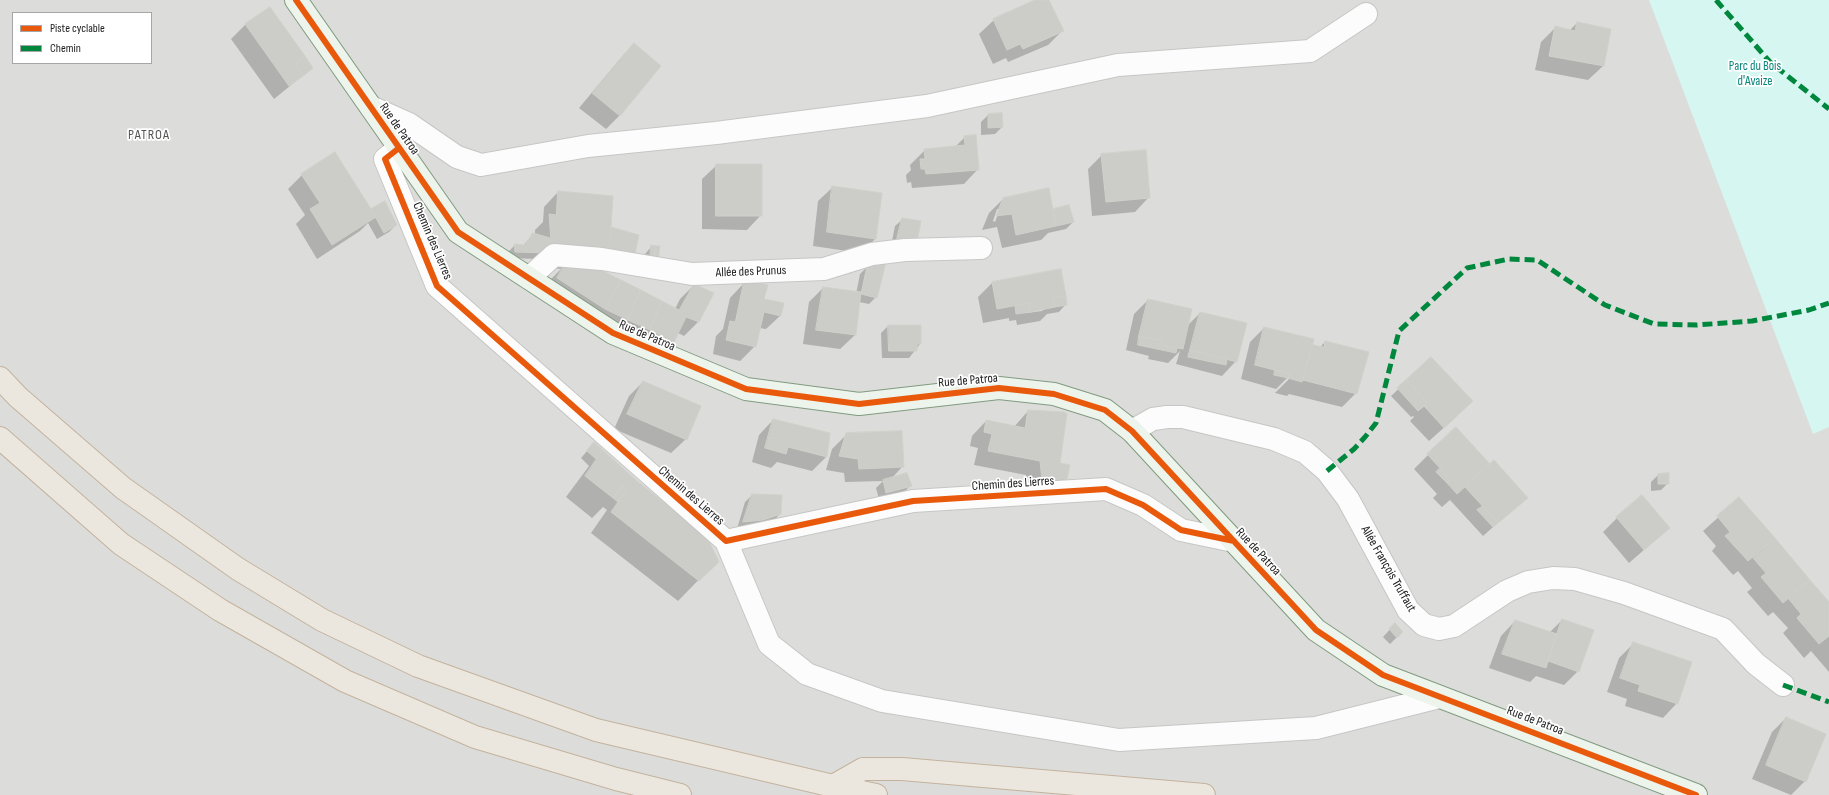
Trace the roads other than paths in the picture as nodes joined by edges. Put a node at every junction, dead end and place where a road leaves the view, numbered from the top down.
1 (296, 0) edge
2 (1366, 14) dead end
3 (371, 107) junction
4 (399, 148) junction
5 (981, 248) dead end
6 (529, 278) junction
7 (0, 378) edge
8 (1132, 431) junction
9 (0, 438) edge
10 (726, 541) junction
11 (1234, 541) junction
12 (1783, 685) dead end
13 (1439, 697) junction
14 (616, 779) junction
15 (833, 786) junction
16 (632, 795) edge
17 (680, 795) edge
18 (876, 795) edge
19 (1204, 795) edge
20 (1696, 795) edge

1 - 3 street, Rue de Patroa
2 - 3 street
3 - 4 street, Rue de Patroa
4 - 6 street, Rue de Patroa
4 - 10 street, Chemin des Lierres
5 - 6 street, Allée des Prunus
6 - 8 street, Rue de Patroa
7 - 15 highway
8 - 11 street, Rue de Patroa
8 - 12 street, Allée François Truffaut
9 - 14 highway
10 - 11 street, Chemin des Lierres
10 - 13 street
11 - 13 street, Rue de Patroa
13 - 20 street, Rue de Patroa
14 - 16 highway
14 - 17 highway
15 - 18 highway
15 - 19 highway

